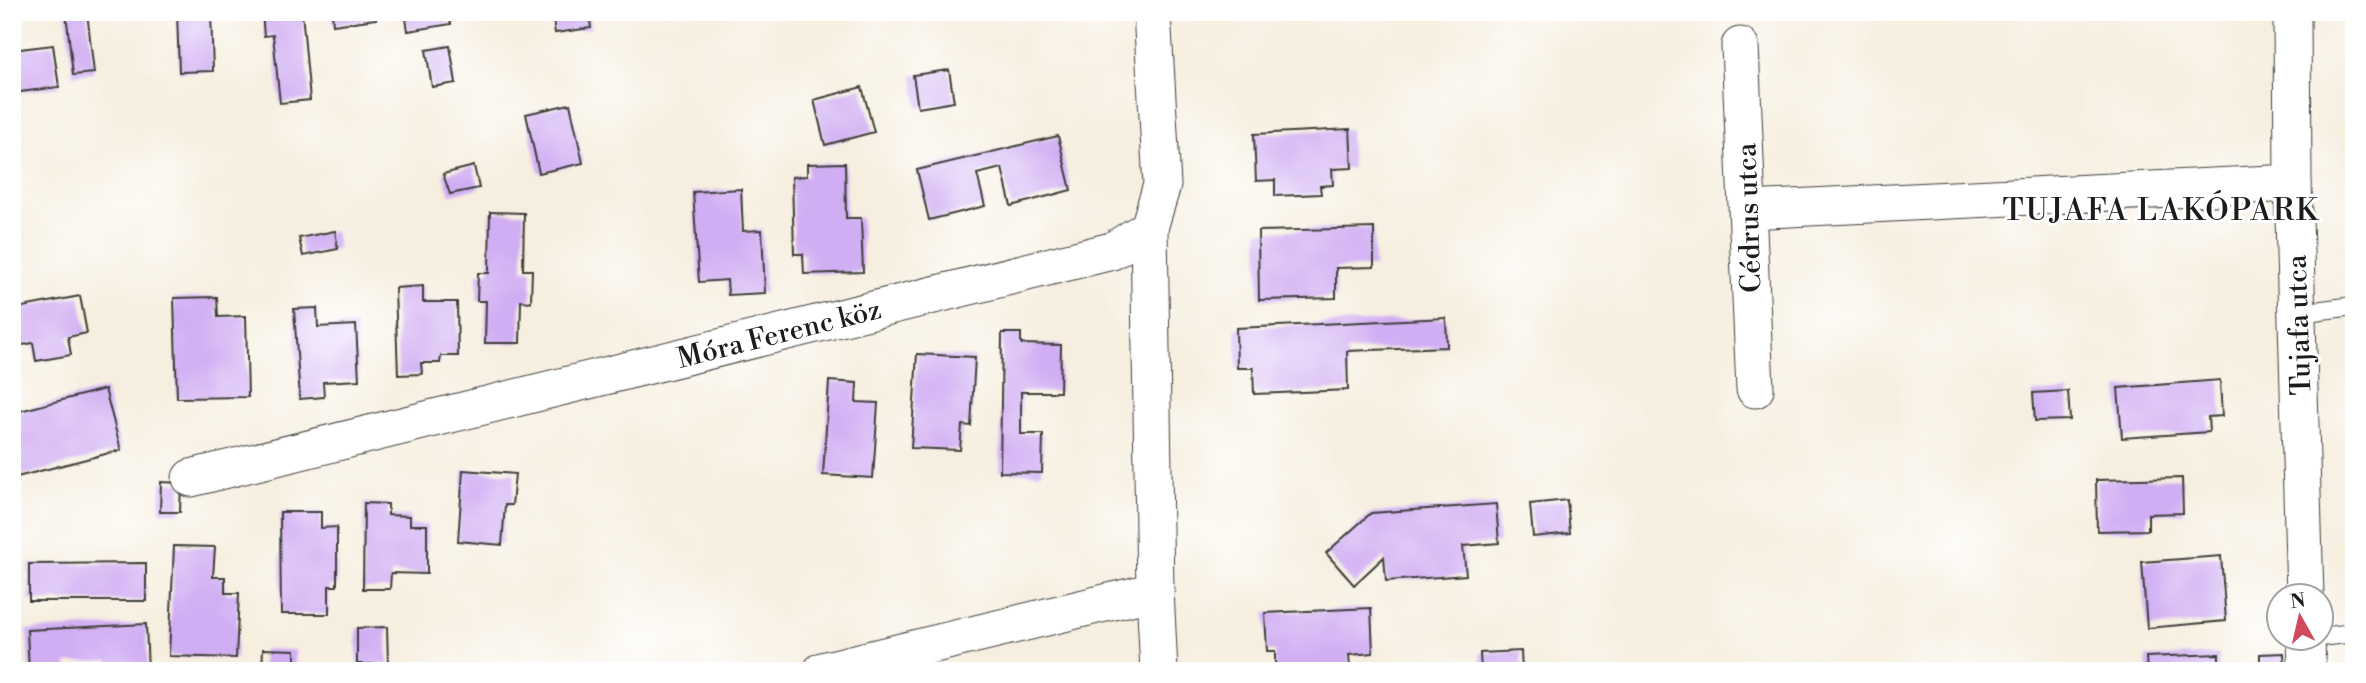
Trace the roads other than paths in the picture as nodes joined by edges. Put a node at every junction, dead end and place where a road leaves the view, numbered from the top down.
1 (1152, 12) edge
2 (2292, 12) edge
3 (1740, 46) dead end
4 (2293, 183) junction
5 (1749, 210) junction
6 (1149, 229) junction
7 (2354, 306) edge
8 (2298, 313) junction
9 (1755, 389) dead end
10 (191, 478) dead end
11 (2305, 582) edge
12 (1155, 591) junction
13 (2354, 633) edge
14 (2334, 638) edge
15 (822, 671) edge
16 (1159, 671) edge

1 - 6 street
2 - 4 street, Tujafa utca
3 - 5 street, Cédrus utca
4 - 5 street
4 - 8 street, Tujafa utca
5 - 9 street, Cédrus utca
6 - 10 street, Móra Ferenc köz
6 - 12 street
7 - 8 lane
8 - 11 street, Tujafa utca
12 - 15 street
12 - 16 street
13 - 14 lane

